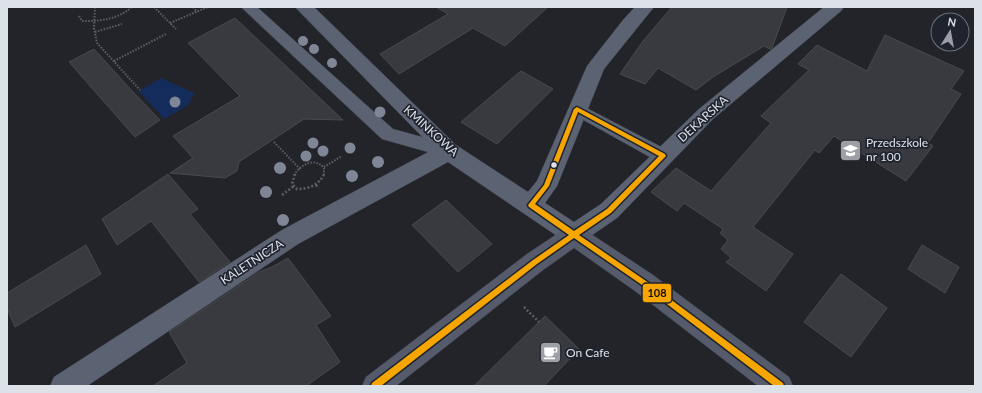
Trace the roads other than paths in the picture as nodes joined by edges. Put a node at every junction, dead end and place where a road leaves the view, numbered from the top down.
1 (248, 7) edge
2 (304, 7) edge
3 (645, 7) edge
4 (836, 7) edge
5 (577, 110) junction
6 (440, 156) junction
7 (663, 156) junction
8 (531, 205) junction
9 (574, 235) junction
10 (63, 386) edge
11 (375, 386) edge
12 (780, 386) edge

1 - 6 lane
2 - 6 street, KMINKOWA
3 - 5 street
4 - 7 street, DEKARSKA
5 - 7 lane
5 - 8 street
6 - 8 street, KMINKOWA
6 - 10 street, KALETNICZA
7 - 9 street, DEKARSKA
8 - 9 street, KMINKOWA
9 - 11 street
9 - 12 street

